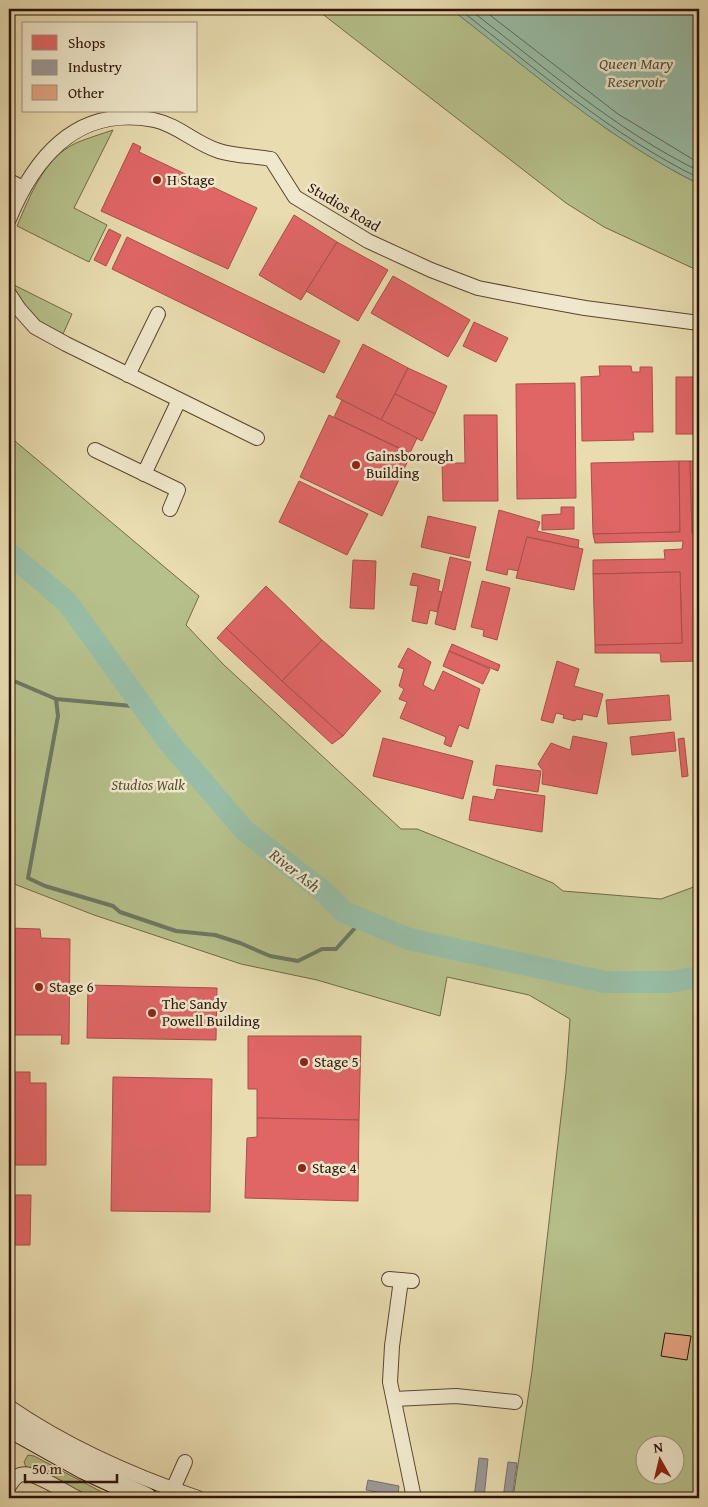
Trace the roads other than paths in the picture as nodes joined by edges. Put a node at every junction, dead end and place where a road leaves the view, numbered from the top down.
1 (9, 181) edge
2 (23, 188) junction
3 (9, 219) edge
4 (10, 299) edge
5 (158, 314) dead end
6 (699, 322) edge
7 (128, 374) junction
8 (179, 400) junction
9 (257, 438) dead end
10 (95, 450) dead end
11 (144, 474) junction
12 (170, 509) dead end
13 (401, 1280) dead end
14 (394, 1399) junction
15 (515, 1402) dead end
16 (9, 1407) edge
17 (9, 1427) edge
18 (185, 1462) dead end
19 (9, 1486) edge
20 (173, 1489) junction
21 (77, 1498) edge
22 (147, 1498) edge
23 (198, 1498) edge
24 (414, 1498) edge

1 - 2 street
2 - 3 street, Studios Road
2 - 6 street, Studios Road
4 - 7 street
5 - 7 street
7 - 8 street
8 - 9 street
8 - 11 street
10 - 11 street
11 - 12 street
13 - 14 street
14 - 15 street
14 - 24 street
16 - 20 street
17 - 22 main road
18 - 20 street
19 - 21 street
20 - 23 street

